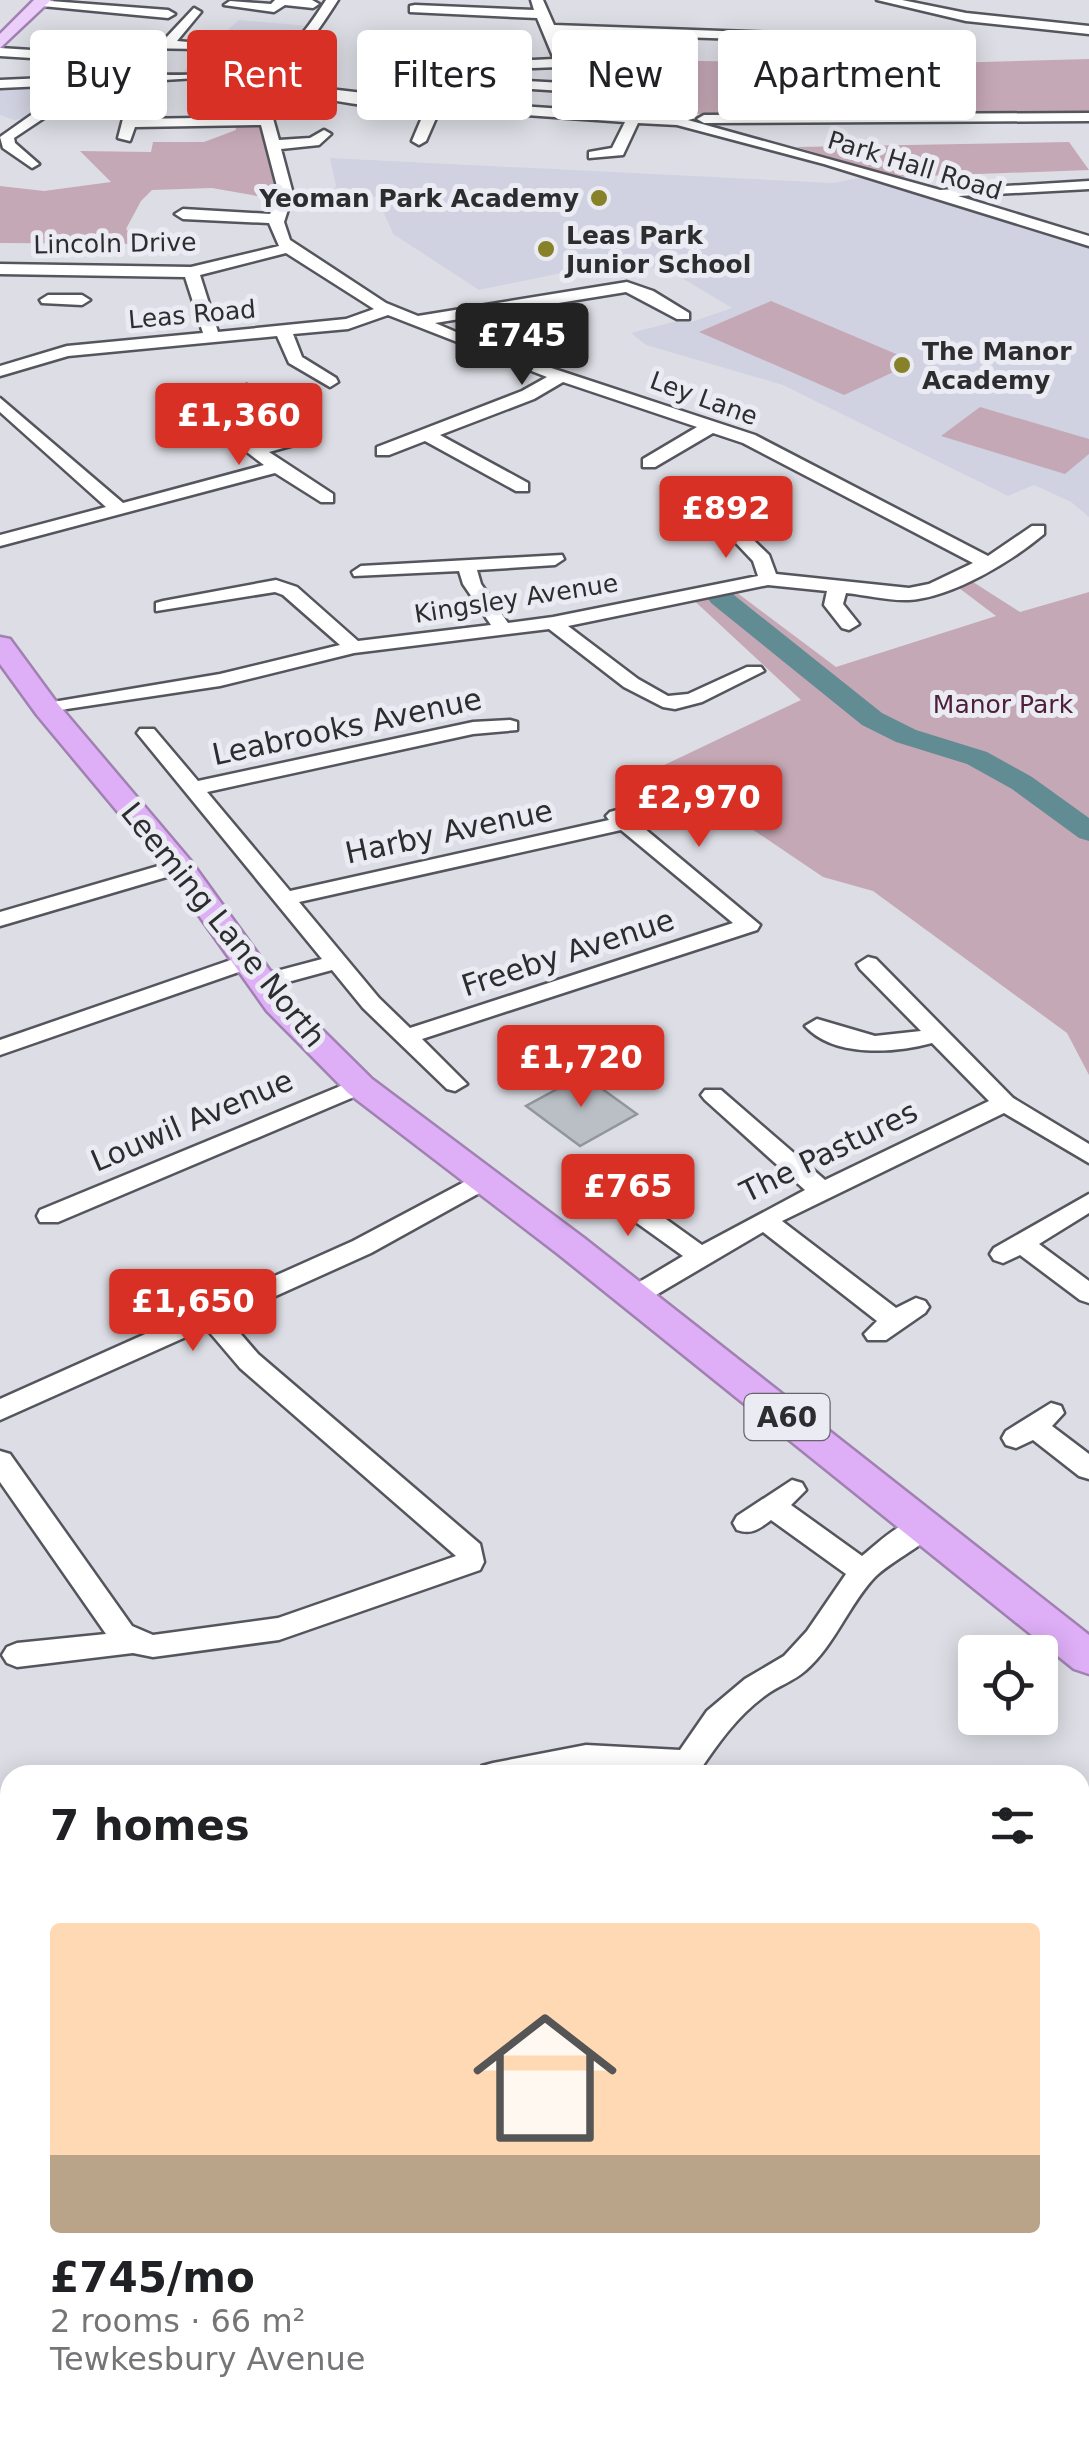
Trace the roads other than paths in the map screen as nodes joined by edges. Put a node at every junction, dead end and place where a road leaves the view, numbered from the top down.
1 (883, 0) edge
2 (43, 1) edge
3 (324, 3) edge
4 (230, 5) dead end
5 (540, 7) edge
6 (416, 8) edge
7 (194, 12) dead end
8 (168, 14) dead end
9 (286, 19) dead end
10 (318, 20) junction
11 (550, 29) junction
12 (312, 30) edge
13 (1089, 30) edge
14 (718, 35) edge
15 (552, 40) edge
16 (0, 43) edge
17 (168, 44) joint
18 (187, 45) edge
19 (0, 52) edge
20 (30, 54) edge
21 (30, 82) edge
22 (0, 84) edge
23 (1089, 117) edge
24 (32, 120) edge
25 (129, 120) edge
26 (134, 120) edge
27 (423, 120) edge
28 (633, 120) edge
29 (670, 120) edge
30 (698, 120) edge
31 (266, 121) joint
32 (128, 124) junction
33 (419, 141) dead end
34 (272, 145) junction
35 (333, 148) dead end
36 (594, 156) dead end
37 (18, 161) dead end
38 (1089, 185) edge
39 (932, 193) junction
40 (1089, 202) edge
41 (984, 209) junction
42 (182, 214) dead end
43 (274, 219) junction
44 (1089, 241) edge
45 (288, 248) junction
46 (0, 269) edge
47 (78, 269) junction
48 (191, 272) junction
49 (66, 300) dead end
50 (388, 310) junction
51 (683, 316) dead end
52 (417, 322) junction
53 (284, 332) junction
54 (212, 337) junction
55 (0, 371) edge
56 (562, 376) junction
57 (332, 383) dead end
58 (247, 390) dead end
59 (0, 403) edge
60 (713, 425) junction
61 (427, 435) junction
62 (306, 436) dead end
63 (256, 451) junction
64 (383, 451) dead end
65 (648, 464) dead end
66 (278, 467) junction
67 (522, 487) dead end
68 (308, 504) dead end
69 (120, 510) junction
70 (726, 523) dead end
71 (1040, 537) dead end
72 (0, 541) edge
73 (555, 560) dead end
74 (987, 563) junction
75 (466, 564) junction
76 (370, 576) dead end
77 (768, 579) junction
78 (838, 586) junction
79 (172, 601) dead end
80 (554, 622) junction
81 (504, 630) junction
82 (823, 632) dead end
83 (0, 645) edge
84 (354, 647) junction
85 (755, 672) dead end
86 (46, 708) junction
87 (510, 726) dead end
88 (147, 733) dead end
89 (196, 788) junction
90 (179, 866) junction
91 (285, 898) junction
92 (0, 919) edge
93 (749, 925) joint
94 (336, 962) junction
95 (868, 964) dead end
96 (255, 971) junction
97 (817, 1026) dead end
98 (936, 1034) junction
99 (406, 1037) junction
100 (0, 1048) edge
101 (455, 1084) dead end
102 (360, 1086) junction
103 (713, 1095) dead end
104 (1004, 1104) junction
105 (1089, 1155) edge
106 (484, 1180) junction
107 (608, 1182) dead end
108 (822, 1191) junction
109 (1089, 1202) edge
110 (49, 1216) dead end
111 (764, 1220) junction
112 (699, 1256) junction
113 (1089, 1294) edge
114 (635, 1296) junction
115 (210, 1315) junction
116 (896, 1320) dead end
117 (0, 1410) edge
118 (1033, 1426) dead end
119 (0, 1461) edge
120 (1089, 1469) edge
121 (747, 1523) dead end
122 (926, 1527) junction
123 (863, 1571) junction
124 (133, 1642) junction
125 (1083, 1644) edge
126 (17, 1655) dead end
127 (545, 1765) edge
128 (649, 1765) edge
129 (685, 1765) edge

1 - 13 street
2 - 8 street
2 - 16 main road
3 - 4 street
3 - 10 street
5 - 6 street
5 - 11 street
7 - 17 street
9 - 10 street
10 - 12 street
11 - 14 street
11 - 15 street
17 - 18 street
19 - 20 street
21 - 22 street
23 - 30 street
24 - 37 street
25 - 32 street
26 - 32 street
27 - 33 street
28 - 36 street
29 - 39 street, Park Hall Road
31 - 32 street
31 - 34 street
34 - 35 street
34 - 43 street
38 - 39 street
39 - 41 street, Park Hall Road
40 - 41 street
41 - 44 street, Park Hall Road
42 - 43 street
43 - 45 street
45 - 48 street, Lincoln Drive
45 - 50 street, Ley Lane
46 - 47 street, Lincoln Drive
47 - 48 street, Lincoln Drive
47 - 49 street
48 - 54 street
50 - 52 street, Ley Lane
50 - 53 street, Leas Road
51 - 52 street
52 - 56 street, Ley Lane
53 - 54 street, Leas Road
53 - 57 street
54 - 55 street, Leas Road
56 - 60 street, Ley Lane
56 - 61 street
58 - 63 street
59 - 69 street
60 - 65 street
60 - 74 street, Ley Lane
61 - 64 street
61 - 67 street
62 - 63 street
63 - 66 street
66 - 68 street
66 - 69 street
69 - 72 street
70 - 77 street
71 - 74 street, Kingsley Avenue
73 - 75 street
74 - 78 street, Kingsley Avenue
75 - 76 street
75 - 81 street
77 - 78 street, Kingsley Avenue
77 - 80 street, Kingsley Avenue
78 - 82 street
79 - 84 street
80 - 81 street, Kingsley Avenue
80 - 85 street
81 - 84 street, Kingsley Avenue
83 - 86 highway, Leeming Lane North / A60
84 - 86 street, Kingsley Avenue
86 - 90 highway, Leeming Lane North / A60
87 - 89 street, Leabrooks Avenue
88 - 89 street
89 - 91 street
90 - 92 street
90 - 96 highway, Leeming Lane North / A60
91 - 93 street, Harby Avenue
91 - 94 street
93 - 99 street, Freeby Avenue
94 - 96 street
94 - 99 street
95 - 98 street
96 - 100 street
96 - 102 highway, Leeming Lane North / A60
97 - 98 street
98 - 104 street
99 - 101 street
102 - 106 highway, Leeming Lane North / A60
102 - 110 street, Louwil Avenue
103 - 108 street
104 - 105 street
104 - 108 street, The Pastures
106 - 114 highway, Leeming Lane North / A60
106 - 115 street
107 - 112 street
108 - 111 street, The Pastures
109 - 113 street
111 - 112 street, The Pastures
111 - 116 street
112 - 114 street, The Pastures
114 - 122 highway, Leeming Lane North / A60
115 - 117 street
115 - 124 street
118 - 120 street
119 - 124 street
121 - 123 street
122 - 123 street
122 - 125 highway, Leeming Lane North / A60
123 - 129 street
124 - 126 street
127 - 128 street

